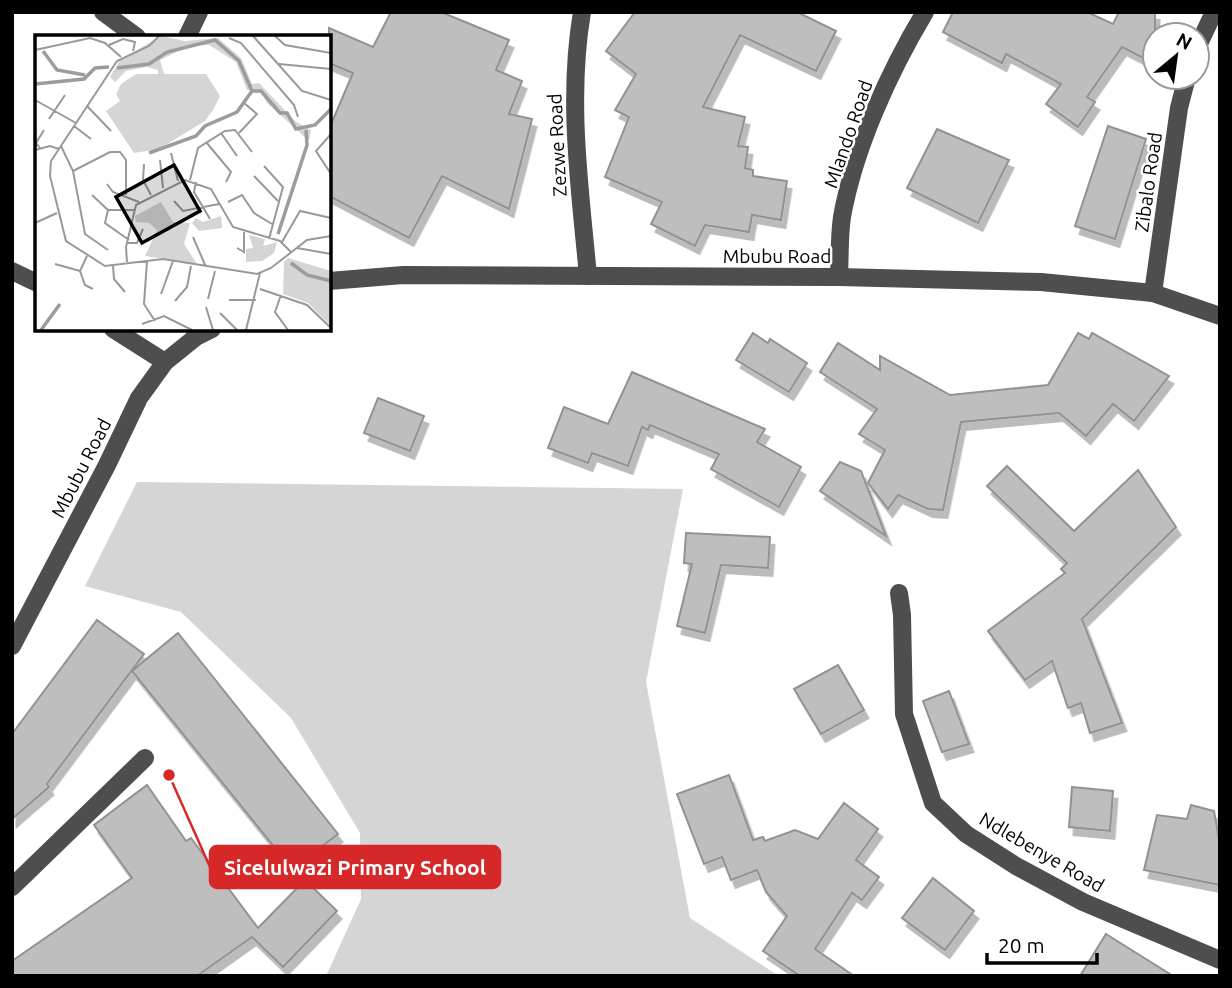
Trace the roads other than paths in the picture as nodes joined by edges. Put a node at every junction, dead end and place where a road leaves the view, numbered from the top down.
1 (103, 12) edge
2 (199, 12) edge
3 (582, 12) edge
4 (925, 12) edge
5 (134, 35) edge
6 (188, 35) edge
7 (1184, 91) edge
8 (12, 271) edge
9 (588, 276) junction
10 (839, 277) junction
11 (331, 281) edge
12 (35, 282) edge
13 (1153, 293) junction
14 (1220, 316) edge
15 (116, 331) edge
16 (208, 331) edge
17 (165, 362) junction
18 (899, 593) dead end
19 (12, 646) edge
20 (145, 758) dead end
21 (12, 887) edge
22 (1220, 960) edge

1 - 5 street
2 - 6 street
3 - 9 street, Zezwe Road
4 - 10 street, Mlando Road
7 - 13 street, Zibalo Road
8 - 12 street
9 - 10 street, Mbubu Road
9 - 11 street, Mbubu Road
10 - 13 street, Mbubu Road
13 - 14 street, Mbubu Road
15 - 17 street
16 - 17 street, Mbubu Road
17 - 19 street, Mbubu Road
18 - 22 street, Ndlebenye Road
20 - 21 street

